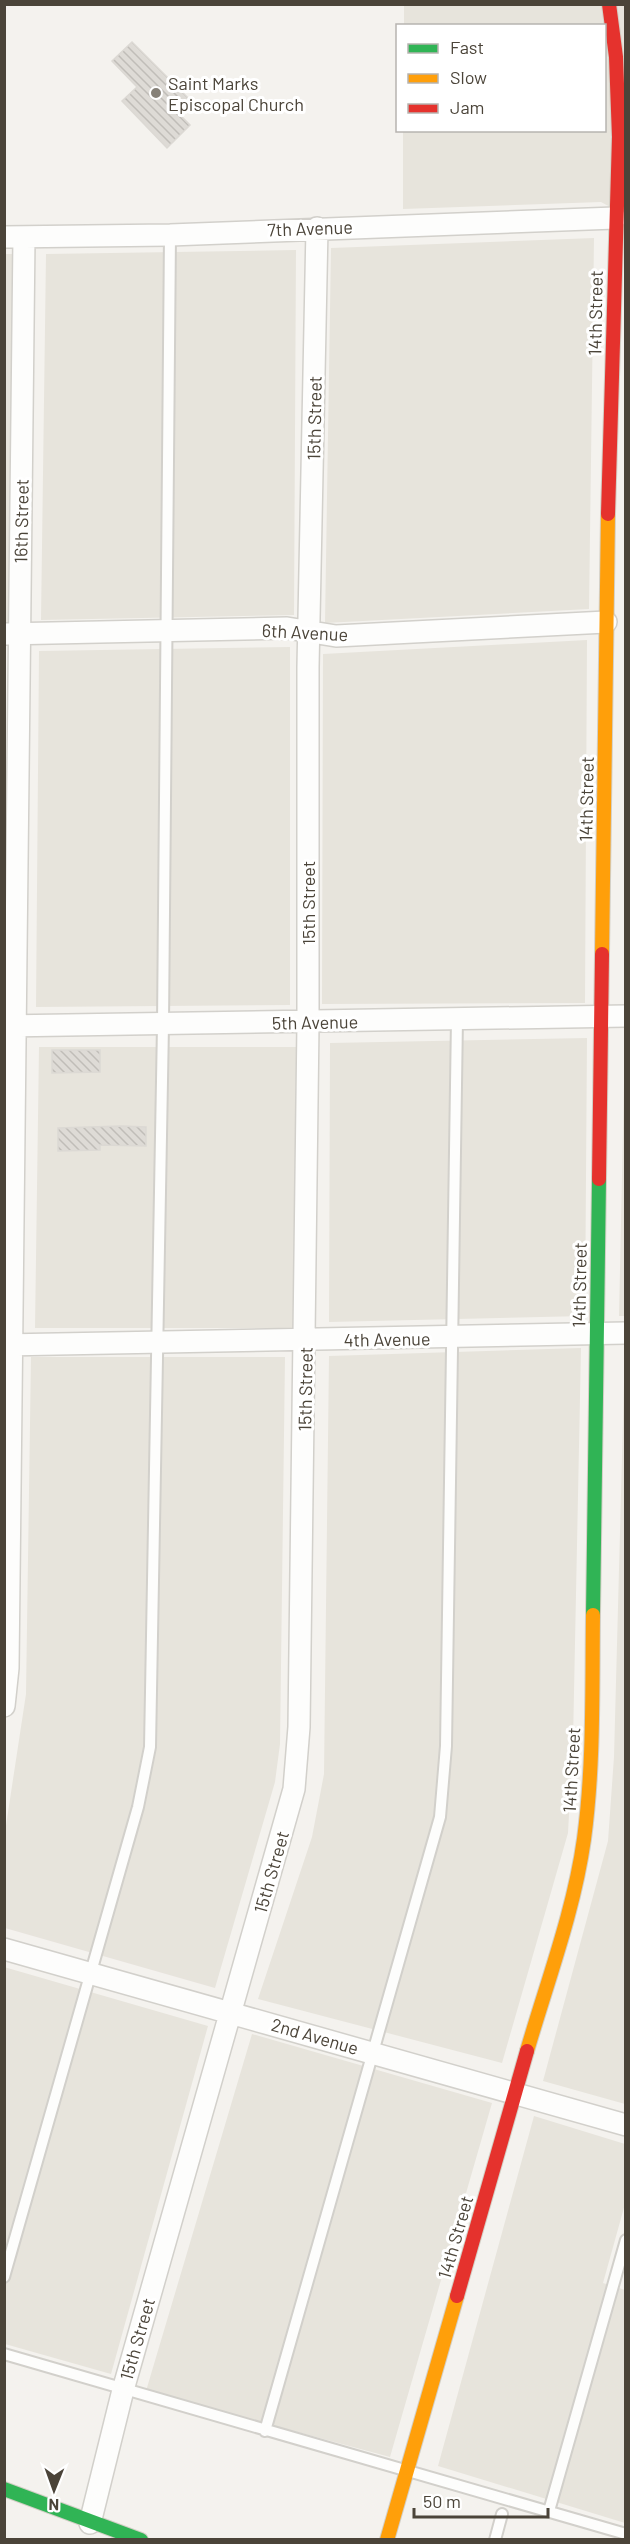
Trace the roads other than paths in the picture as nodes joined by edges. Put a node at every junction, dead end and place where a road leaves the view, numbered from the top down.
1 (609, 4) edge
2 (615, 218) junction
3 (317, 228) junction
4 (170, 235) junction
5 (14, 237) edge
6 (606, 622) junction
7 (167, 631) junction
8 (310, 632) junction
9 (12, 634) edge
10 (626, 1016) edge
11 (602, 1017) junction
12 (457, 1019) junction
13 (308, 1023) junction
14 (163, 1025) junction
15 (10, 1026) edge
16 (596, 1333) junction
17 (626, 1333) edge
18 (452, 1338) junction
19 (306, 1341) junction
20 (158, 1343) junction
21 (8, 1344) edge
22 (4, 1706) edge
23 (4, 1949) edge
24 (91, 1975) junction
25 (230, 2012) junction
26 (372, 2052) junction
27 (515, 2093) junction
28 (626, 2125) edge
29 (626, 2240) edge
30 (4, 2277) edge
31 (4, 2354) edge
32 (123, 2390) junction
33 (266, 2431) junction
34 (407, 2471) junction
35 (4, 2489) edge
36 (549, 2511) junction
37 (502, 2514) dead end
38 (90, 2523) junction
39 (626, 2534) edge
40 (141, 2540) edge
41 (387, 2540) edge
42 (495, 2540) edge

1 - 2 street, 14th Street
2 - 3 street, 7th Avenue
2 - 6 street, 14th Street
3 - 4 street, 7th Avenue
3 - 8 street, 15th Street
4 - 5 street, 7th Avenue
4 - 7 lane
5 - 9 street, 16th Street
6 - 8 street, 6th Avenue
6 - 11 street, 14th Street
7 - 8 street, 6th Avenue
7 - 9 street, 6th Avenue
7 - 14 lane
8 - 13 street, 15th Street
9 - 15 street, 16th Street
10 - 11 street, 5th Avenue
11 - 12 street, 5th Avenue
11 - 16 street, 14th Street
12 - 13 street, 5th Avenue
12 - 18 lane
13 - 14 street, 5th Avenue
13 - 19 street, 15th Street
14 - 15 street, 5th Avenue
14 - 20 lane
15 - 21 street, 16th Street
16 - 17 street, 4th Avenue
16 - 18 street, 4th Avenue
16 - 27 street, 14th Street
18 - 19 street, 4th Avenue
18 - 26 lane
19 - 20 street, 4th Avenue
19 - 25 street, 15th Street
20 - 21 street, 4th Avenue
20 - 24 lane
21 - 22 street, 16th Street
23 - 24 street, 2nd Avenue
24 - 25 street, 2nd Avenue
24 - 30 lane
25 - 26 street, 2nd Avenue
25 - 32 street, 15th Street
26 - 27 street, 2nd Avenue
26 - 33 lane
27 - 28 street, 2nd Avenue
27 - 34 street, 14th Street
29 - 36 lane
31 - 32 lane
32 - 33 lane
32 - 38 street, 15th Street
33 - 34 lane
34 - 36 lane
34 - 41 street, 14th Street
35 - 38 street
36 - 39 lane
37 - 42 lane
38 - 40 street

